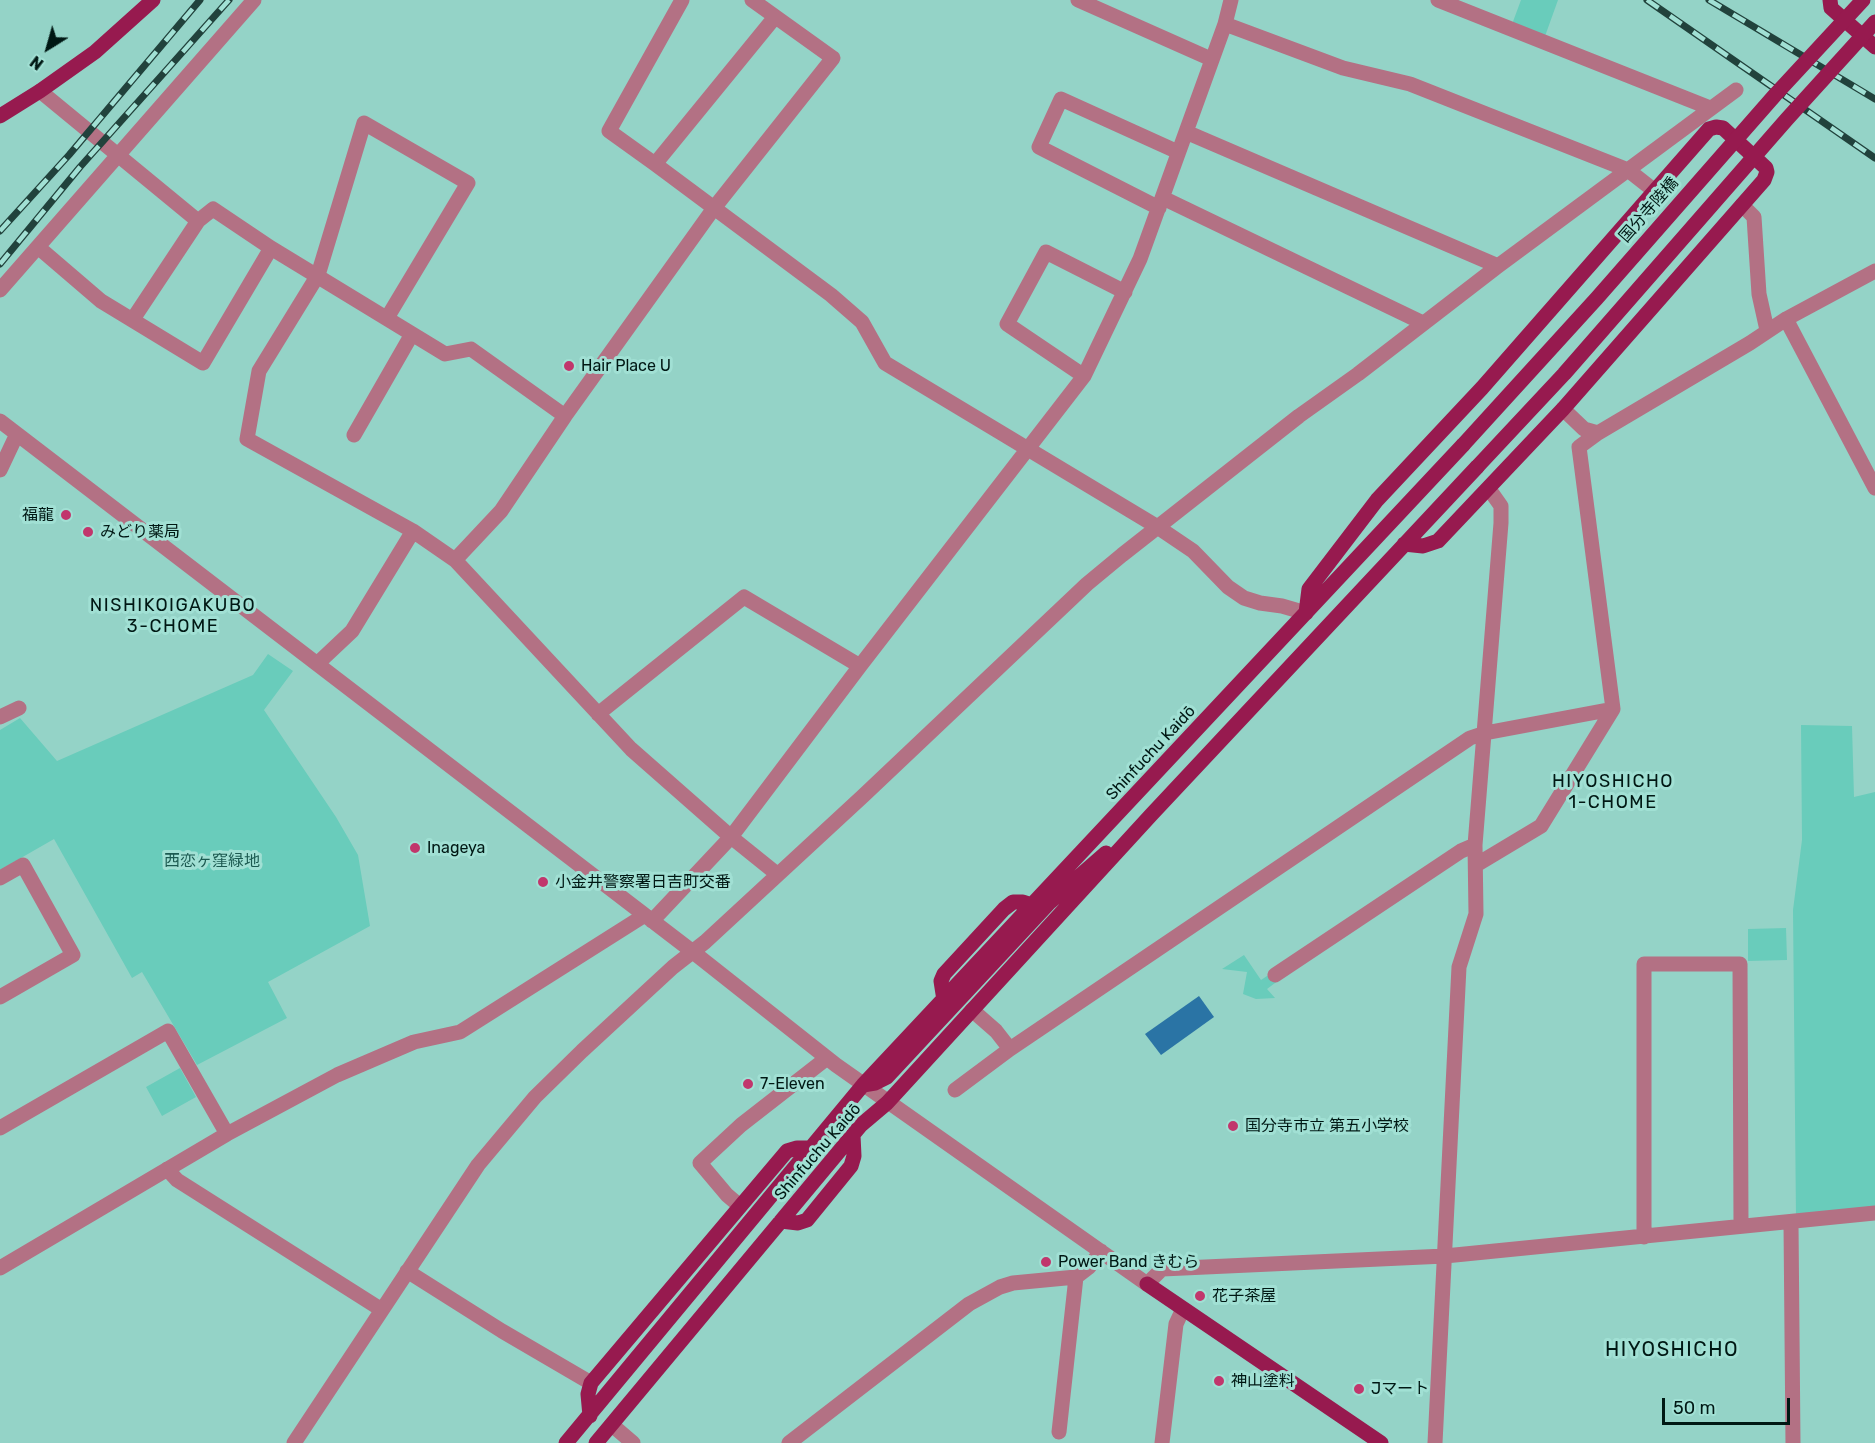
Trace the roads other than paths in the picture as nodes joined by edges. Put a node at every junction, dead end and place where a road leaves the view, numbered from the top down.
1 (153, 0) edge
2 (254, 0) edge
3 (682, 0) edge
4 (752, 0) edge
5 (1078, 0) edge
6 (1231, 0) edge
7 (1438, 0) edge
8 (1830, 0) edge
9 (1863, 0) edge
10 (775, 17) junction
11 (1875, 22) edge
12 (1225, 24) junction
13 (1875, 47) edge
14 (1211, 59) junction
15 (1736, 90) dead end
16 (40, 91) junction
17 (1710, 108) junction
18 (0, 116) edge
19 (1186, 132) junction
20 (1178, 152) junction
21 (117, 156) junction
22 (655, 164) junction
23 (1628, 170) junction
24 (1656, 192) junction
25 (1161, 203) junction
26 (1742, 205) junction
27 (714, 208) junction
28 (198, 221) junction
29 (38, 247) junction
30 (271, 248) junction
31 (1498, 266) junction
32 (1875, 271) edge
33 (318, 275) junction
34 (0, 290) edge
35 (1125, 292) junction
36 (387, 318) junction
37 (133, 319) junction
38 (1786, 319) junction
39 (1423, 323) junction
40 (1767, 330) junction
41 (412, 334) junction
42 (1084, 376) junction
43 (1563, 409) junction
44 (565, 416) junction
45 (0, 421) edge
46 (1598, 433) junction
47 (17, 434) junction
48 (354, 435) dead end
49 (1463, 445) joint
50 (1029, 450) junction
51 (0, 470) edge
52 (1875, 488) edge
53 (1489, 489) junction
54 (1156, 526) junction
55 (413, 531) junction
56 (1404, 544) junction
57 (455, 560) junction
58 (1306, 613) junction
59 (317, 664) junction
60 (860, 666) junction
61 (20, 708) dead end
62 (1613, 709) junction
63 (598, 714) junction
64 (0, 717) edge
65 (1485, 734) junction
66 (1151, 815) junction
67 (731, 837) junction
68 (1475, 845) junction
69 (1476, 865) junction
70 (777, 874) junction
71 (0, 878) edge
72 (649, 918) junction
73 (693, 952) junction
74 (1275, 975) dead end
75 (0, 997) edge
76 (972, 1010) junction
77 (1010, 1049) junction
78 (826, 1058) junction
79 (863, 1085) junction
80 (955, 1090) dead end
81 (887, 1103) junction
82 (0, 1128) edge
83 (227, 1134) junction
84 (811, 1149) junction
85 (167, 1169) junction
86 (740, 1206) junction
87 (1875, 1214) edge
88 (1791, 1223) junction
89 (1741, 1226) junction
90 (1644, 1237) junction
91 (1101, 1251) junction
92 (1445, 1256) junction
93 (0, 1268) edge
94 (407, 1271) junction
95 (1076, 1277) junction
96 (1147, 1284) junction
97 (1183, 1309) junction
98 (382, 1310) junction
99 (591, 1383) junction
100 (590, 1416) junction
101 (612, 1425) junction
102 (1059, 1432) dead end
103 (294, 1443) edge
104 (566, 1443) edge
105 (596, 1443) edge
106 (633, 1443) edge
107 (789, 1443) edge
108 (1162, 1443) edge
109 (1382, 1443) edge
110 (1435, 1443) edge
111 (1793, 1443) edge

1 - 16 main road
2 - 21 street
3 - 22 street
4 - 10 street
5 - 14 street
6 - 12 street
7 - 17 street
8 - 13 main road
9 - 49 main road, 国分寺陸橋, bridge
10 - 22 street
10 - 27 street
11 - 56 main road, Shinfuchu Kaidō, bridge
12 - 14 street
12 - 23 street
14 - 19 street
15 - 17 street
16 - 18 main road
16 - 21 street
17 - 23 street
19 - 20 street
19 - 31 street
20 - 25 street
20 - 25 street
21 - 28 street
21 - 29 street
22 - 27 street
23 - 24 street
23 - 31 street
24 - 26 main road
24 - 58 main road
25 - 35 street
25 - 39 street
26 - 40 street
26 - 43 main road
27 - 44 street
27 - 50 street
28 - 30 street
28 - 37 street
29 - 34 street
29 - 37 street
30 - 33 street
30 - 37 street
31 - 39 street
32 - 38 street
33 - 36 street
33 - 36 street
33 - 55 street
35 - 42 street
35 - 42 street
36 - 41 street
38 - 40 street
38 - 52 street
39 - 54 street
40 - 46 street
41 - 44 street
41 - 48 street
42 - 50 street
43 - 46 street
43 - 53 main road
44 - 57 street
45 - 47 street
46 - 62 street
47 - 51 street
47 - 59 street
49 - 58 main road, Shinfuchu Kaidō
50 - 54 street
50 - 60 street
53 - 56 main road
53 - 65 street
54 - 58 street
54 - 70 street
55 - 57 street
55 - 59 street
56 - 66 main road, Shinfuchu Kaidō
57 - 63 street
58 - 79 main road, Shinfuchu Kaidō
59 - 72 street
60 - 63 street
60 - 67 street
61 - 64 street
62 - 65 street
62 - 69 street
63 - 67 street
65 - 68 street
65 - 77 street
66 - 76 main road, Shinfuchu Kaidō
66 - 79 main road, Shinfuchu Kaidō
67 - 70 street
67 - 72 street
68 - 69 street
68 - 74 street
69 - 92 street
70 - 73 street
71 - 75 street
72 - 73 street
72 - 83 street
73 - 78 street
73 - 94 street
76 - 77 street
76 - 81 main road, Shinfuchu Kaidō
77 - 80 street
78 - 79 street
78 - 86 street
79 - 81 street
79 - 84 main road, Shinfuchu Kaidō
81 - 91 street
81 - 101 main road, Shinfuchu Kaidō
82 - 83 street
83 - 85 street
84 - 86 main road
84 - 100 main road, Shinfuchu Kaidō
85 - 93 street
85 - 98 street
86 - 99 main road
87 - 88 street
88 - 89 street
88 - 111 street
89 - 90 street
89 - 90 street
90 - 92 street
91 - 95 street
91 - 96 street
92 - 96 street
92 - 110 street
94 - 98 street
94 - 99 street
95 - 102 street
95 - 107 street
96 - 97 main road
97 - 108 street
97 - 109 main road
98 - 103 street
99 - 100 main road
100 - 104 main road, Shinfuchu Kaidō
101 - 105 main road, Shinfuchu Kaidō
101 - 106 street

